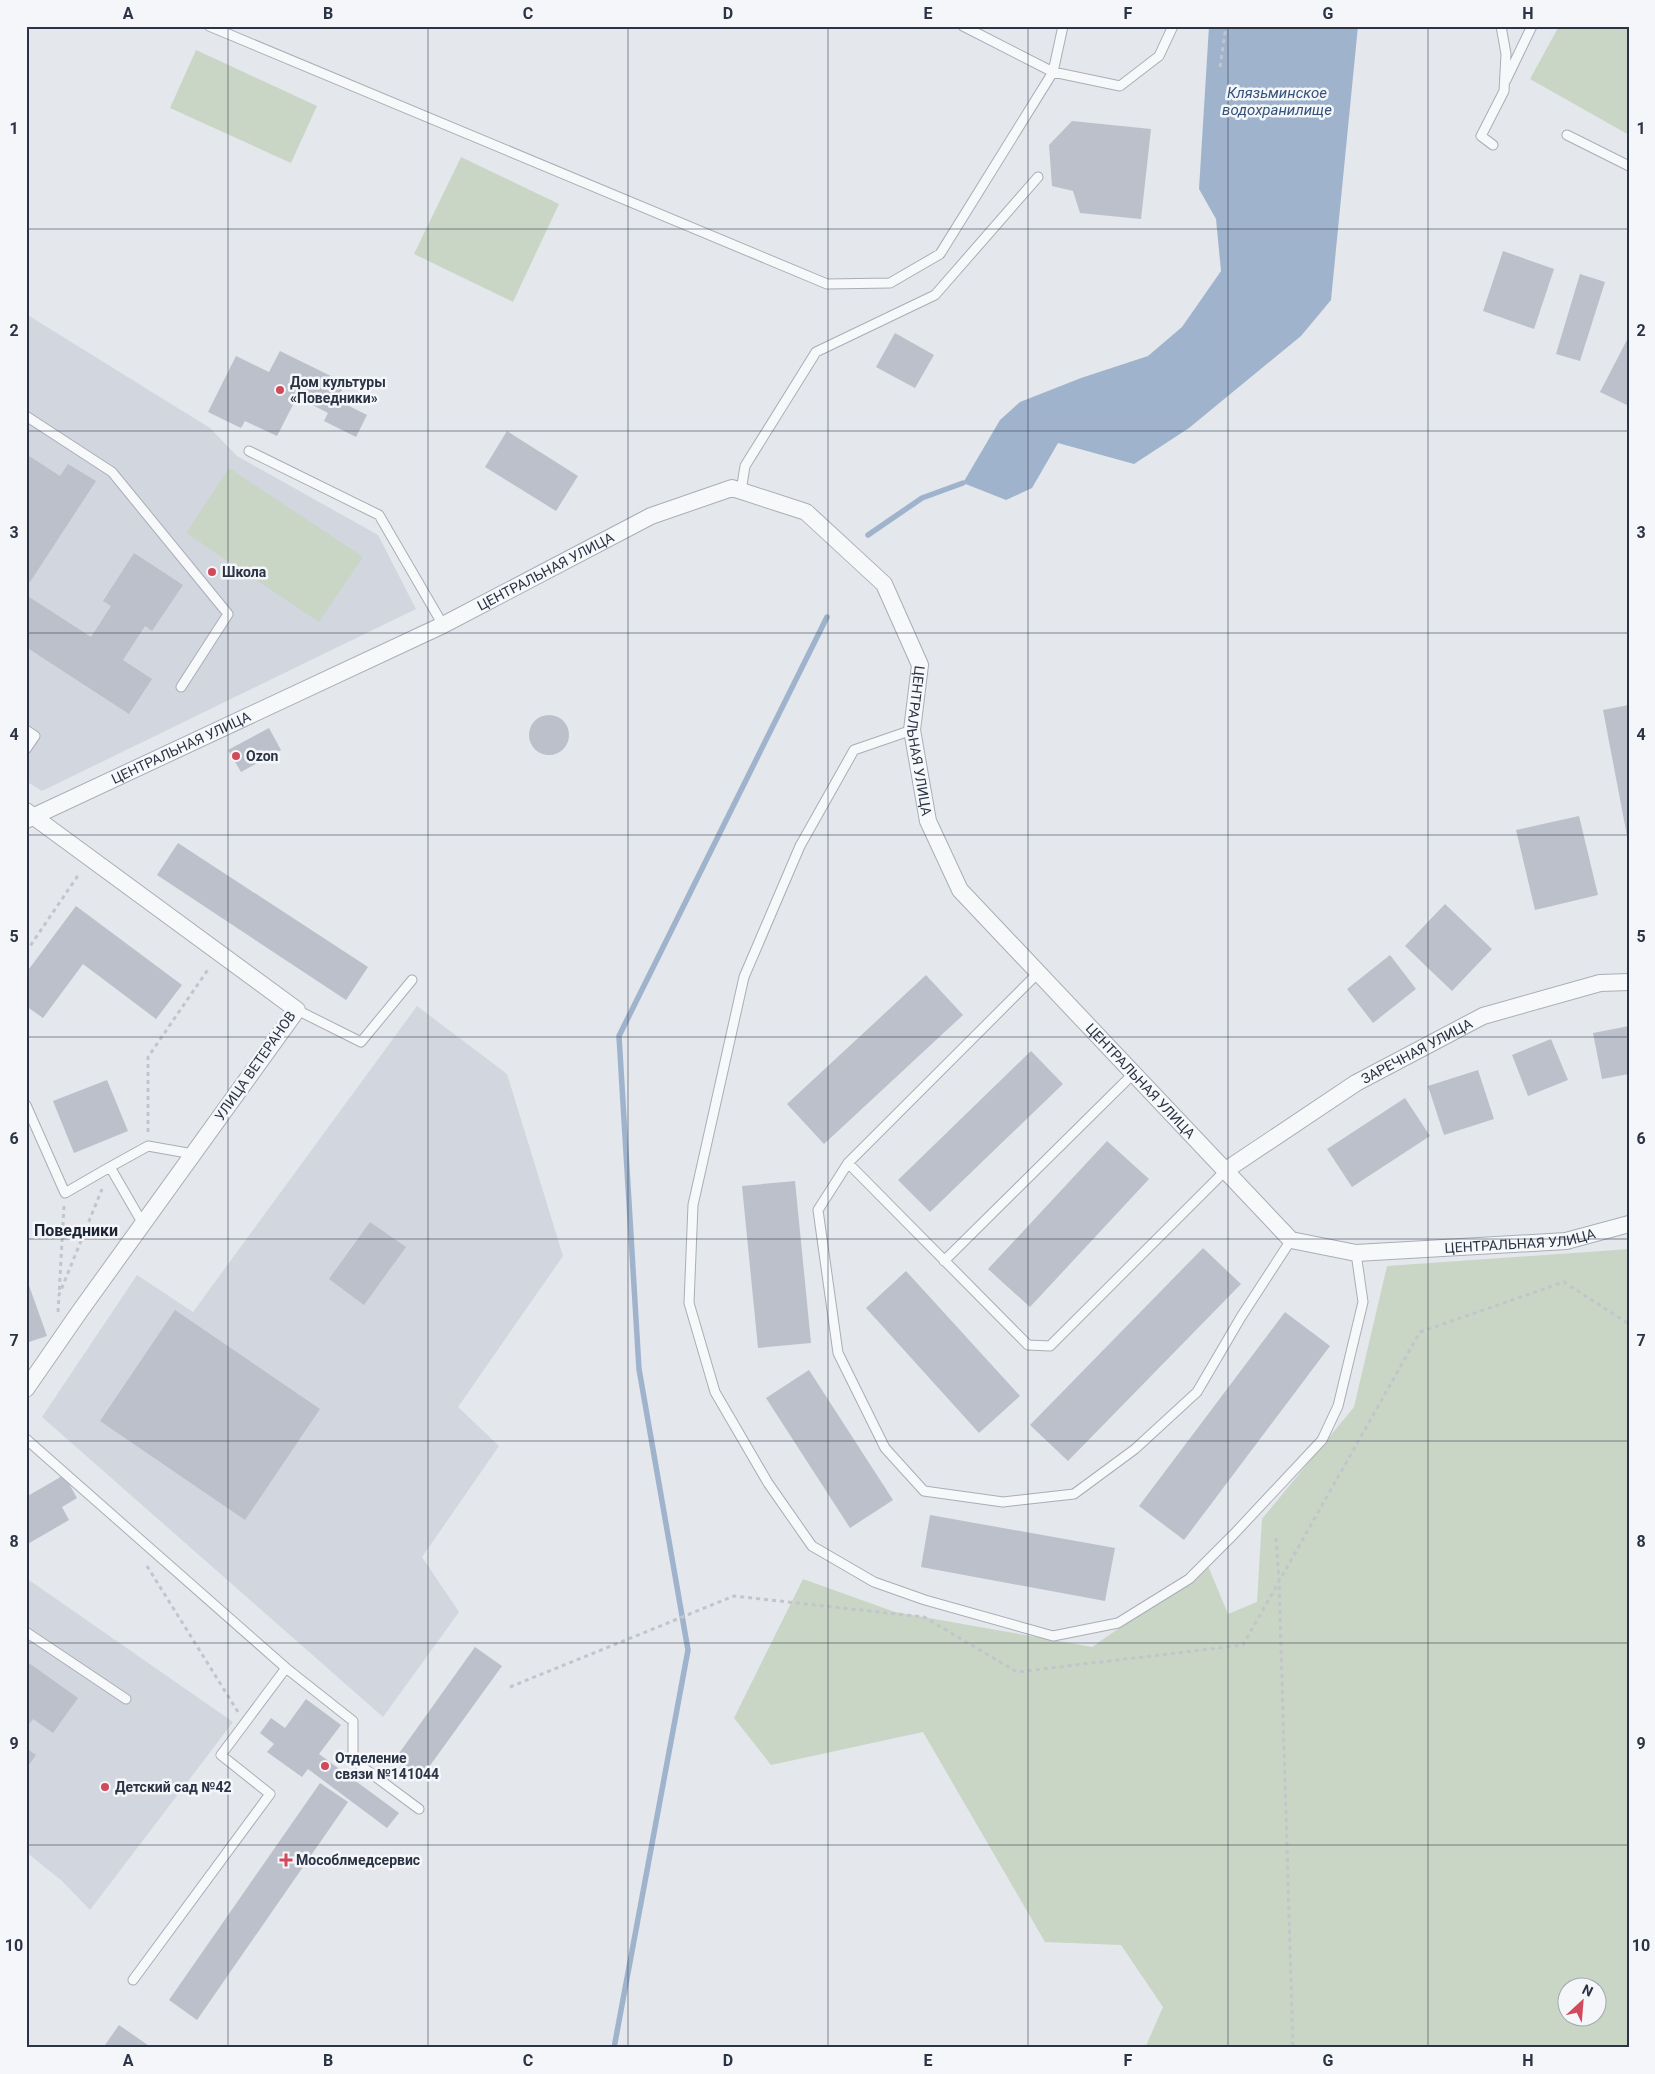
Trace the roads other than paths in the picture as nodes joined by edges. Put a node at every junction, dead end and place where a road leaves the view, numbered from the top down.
1 (209, 26) edge
2 (963, 26) edge
3 (1063, 26) edge
4 (1173, 26) edge
5 (1501, 26) edge
6 (1532, 26) edge
7 (1053, 72) junction
8 (1504, 85) junction
9 (1568, 135) dead end
10 (1493, 145) dead end
11 (1629, 166) edge
12 (1038, 177) dead end
13 (26, 416) edge
14 (250, 450) dead end
15 (741, 491) junction
16 (442, 625) junction
17 (180, 686) dead end
18 (26, 730) edge
19 (912, 730) junction
20 (26, 749) edge
21 (28, 816) edge
22 (1038, 973) junction
23 (412, 980) dead end
24 (1629, 982) edge
25 (297, 1010) junction
26 (1134, 1073) junction
27 (26, 1105) edge
28 (193, 1154) junction
29 (848, 1164) junction
30 (110, 1167) junction
31 (1226, 1170) junction
32 (143, 1224) junction
33 (1628, 1225) edge
34 (1292, 1240) junction
35 (1356, 1253) junction
36 (944, 1260) junction
37 (26, 1389) edge
38 (26, 1439) edge
39 (26, 1632) edge
40 (286, 1668) junction
41 (126, 1699) dead end
42 (419, 1809) dead end
43 (132, 1980) dead end

1 - 7 lane
2 - 7 lane
3 - 7 lane
4 - 7 lane
5 - 8 lane
6 - 8 lane
8 - 10 lane
9 - 11 lane
12 - 15 lane
13 - 17 lane
14 - 16 lane
15 - 16 street, ЦЕНТРАЛЬНАЯ УЛИЦА
15 - 19 street, ЦЕНТРАЛЬНАЯ УЛИЦА
16 - 21 street, ЦЕНТРАЛЬНАЯ УЛИЦА
18 - 20 lane
19 - 22 street, ЦЕНТРАЛЬНАЯ УЛИЦА
19 - 35 lane
21 - 25 street, УЛИЦА ВЕТЕРАНОВ
22 - 26 street, ЦЕНТРАЛЬНАЯ УЛИЦА
22 - 29 lane
23 - 25 lane
24 - 31 street, ЗАРЕЧНАЯ УЛИЦА
25 - 28 street, УЛИЦА ВЕТЕРАНОВ
26 - 31 street, ЦЕНТРАЛЬНАЯ УЛИЦА
26 - 36 lane
27 - 30 lane
28 - 30 lane
28 - 32 street, УЛИЦА ВЕТЕРАНОВ
29 - 34 lane
29 - 36 lane
30 - 32 lane
31 - 34 street, ЦЕНТРАЛЬНАЯ УЛИЦА
31 - 36 lane
32 - 37 street, УЛИЦА ВЕТЕРАНОВ
33 - 35 street, ЦЕНТРАЛЬНАЯ УЛИЦА
34 - 35 street, ЦЕНТРАЛЬНАЯ УЛИЦА
38 - 40 lane
39 - 41 lane
40 - 42 lane
40 - 43 lane

